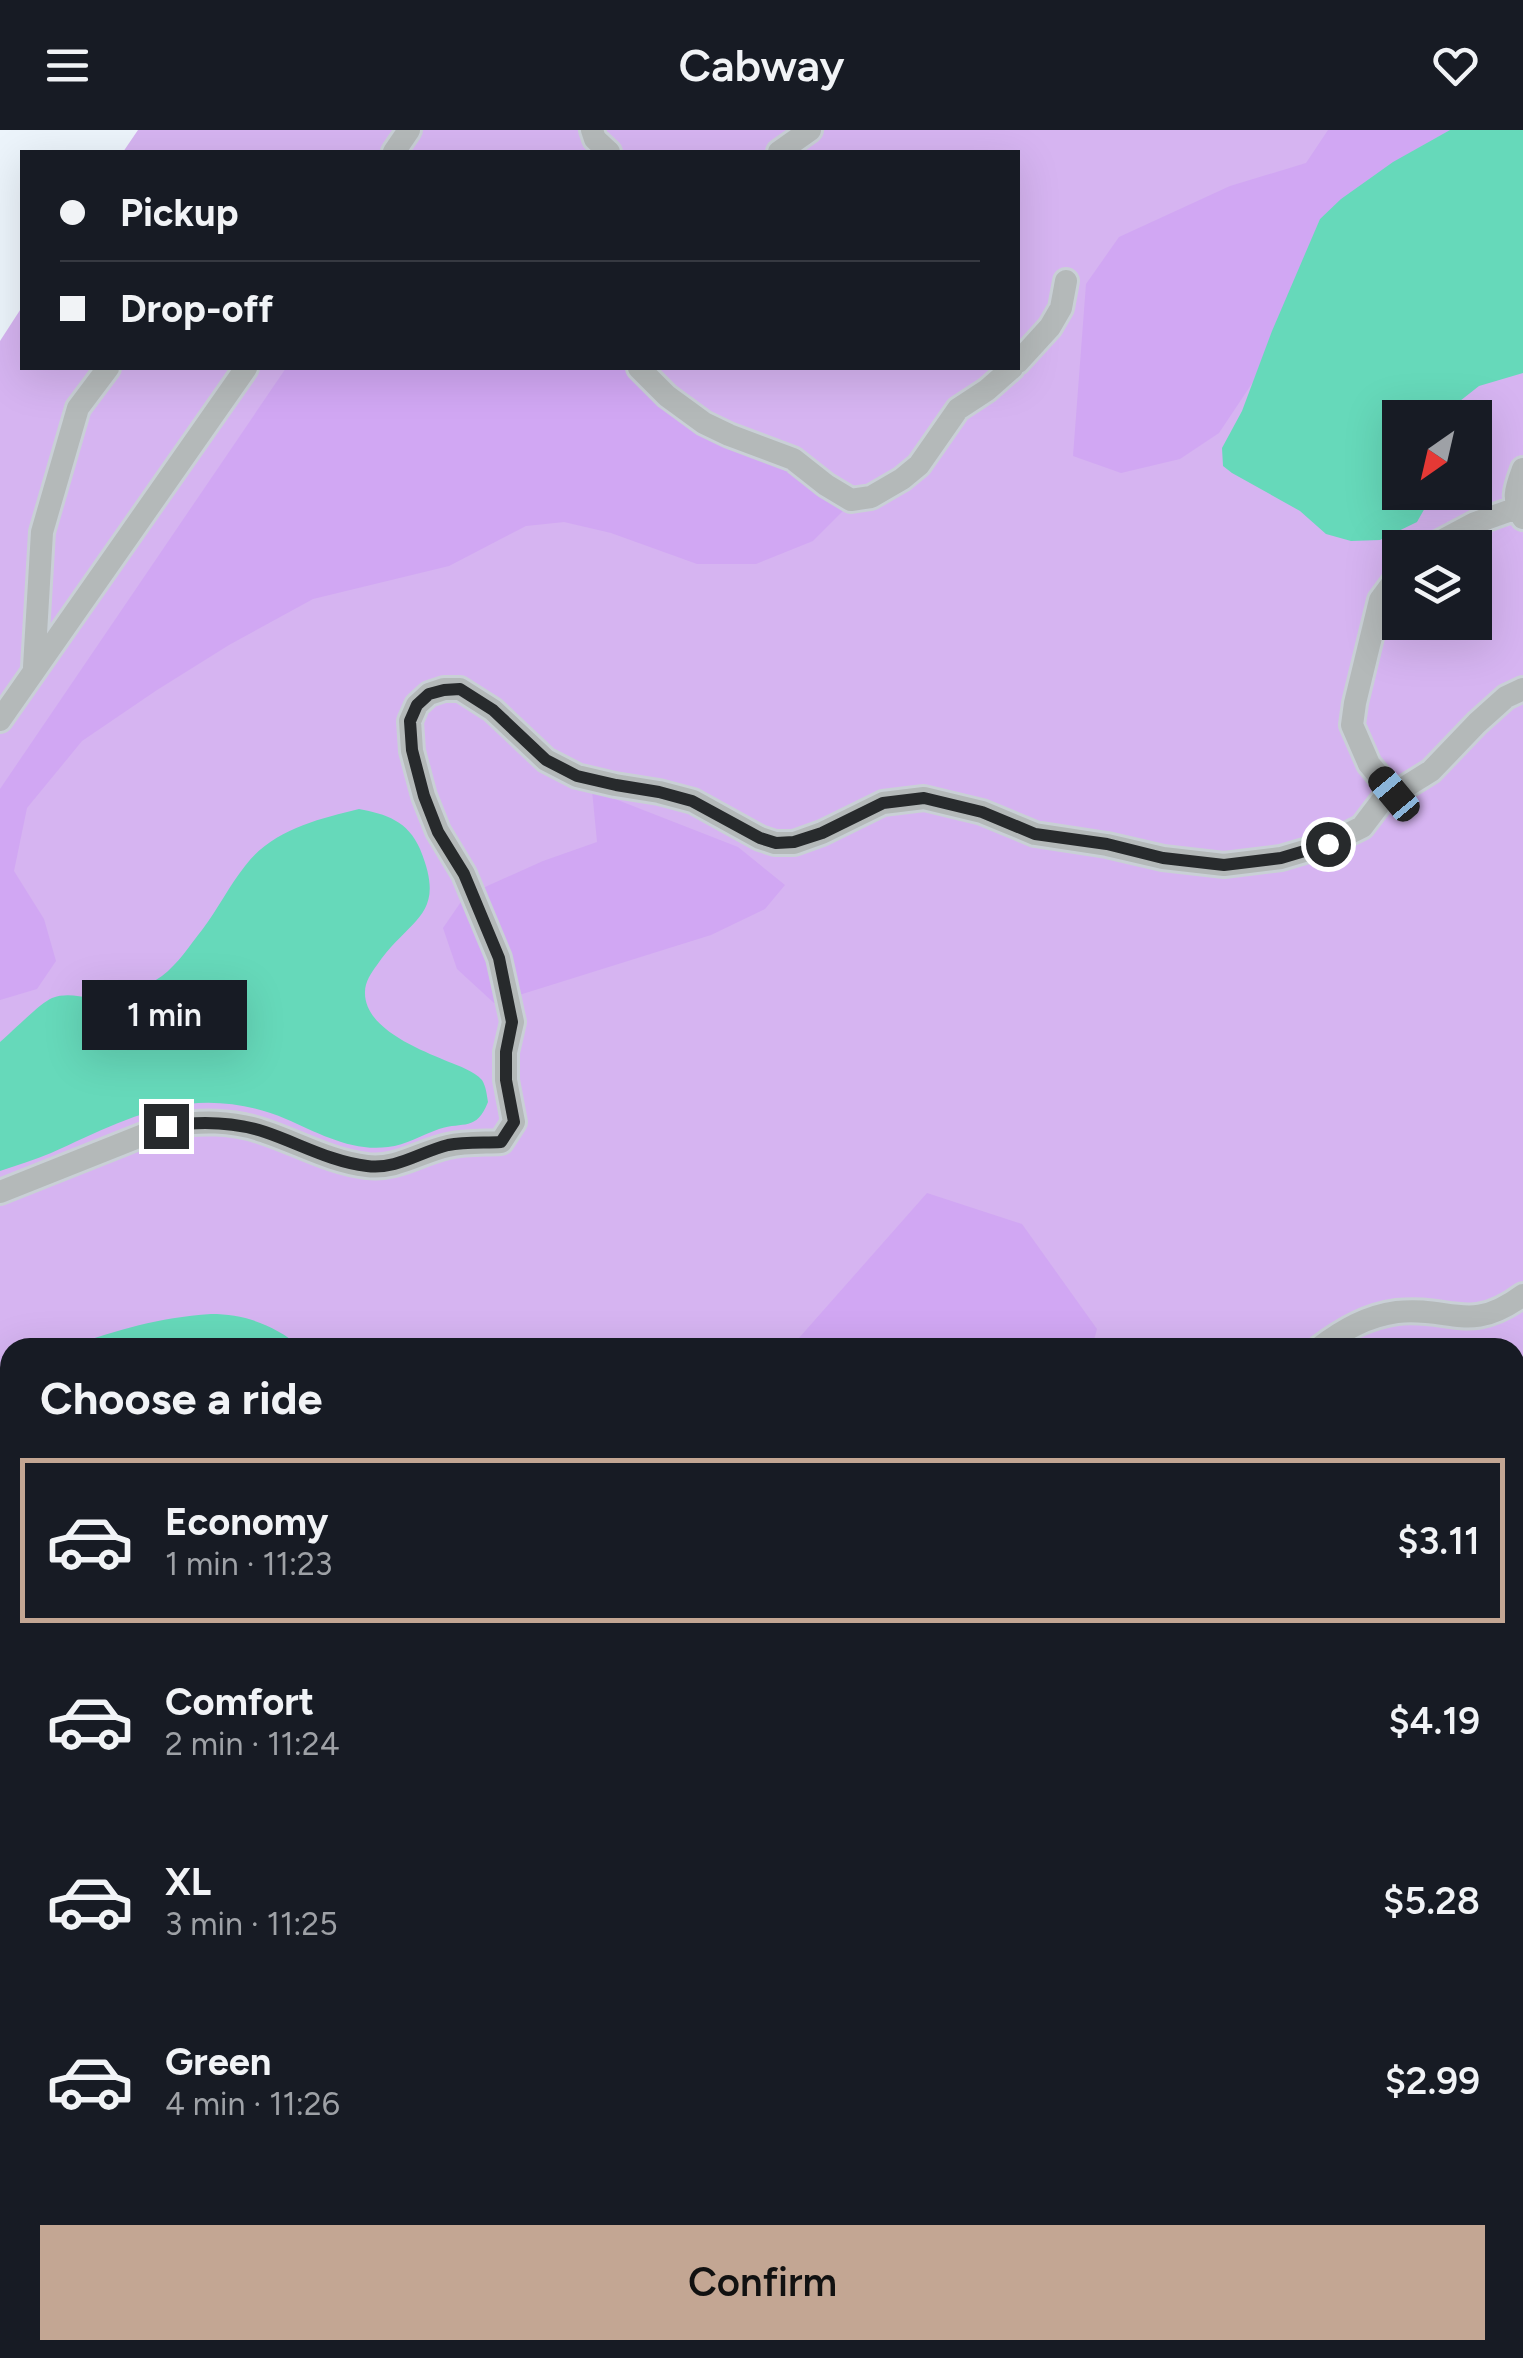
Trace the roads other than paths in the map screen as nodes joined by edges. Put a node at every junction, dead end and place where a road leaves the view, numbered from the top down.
1 (592, 130) edge
2 (810, 130) edge
3 (607, 150) edge
4 (782, 150) edge
5 (1066, 281) dead end
6 (1020, 360) edge
7 (106, 370) edge
8 (245, 370) edge
9 (641, 370) edge
10 (1010, 370) edge
11 (1523, 469) edge
12 (1520, 513) edge
13 (1462, 530) edge
14 (1382, 597) edge
15 (34, 670) junction
16 (1523, 689) edge
17 (0, 720) edge
18 (1394, 794) junction
19 (0, 1192) edge
20 (1523, 1295) edge
21 (1335, 1338) edge

1 - 3 lane
2 - 4 lane
5 - 6 lane
7 - 15 lane
8 - 15 lane
9 - 10 lane
11 - 12 lane
12 - 13 lane
14 - 18 lane
15 - 17 lane
16 - 18 lane
18 - 19 lane
20 - 21 lane

